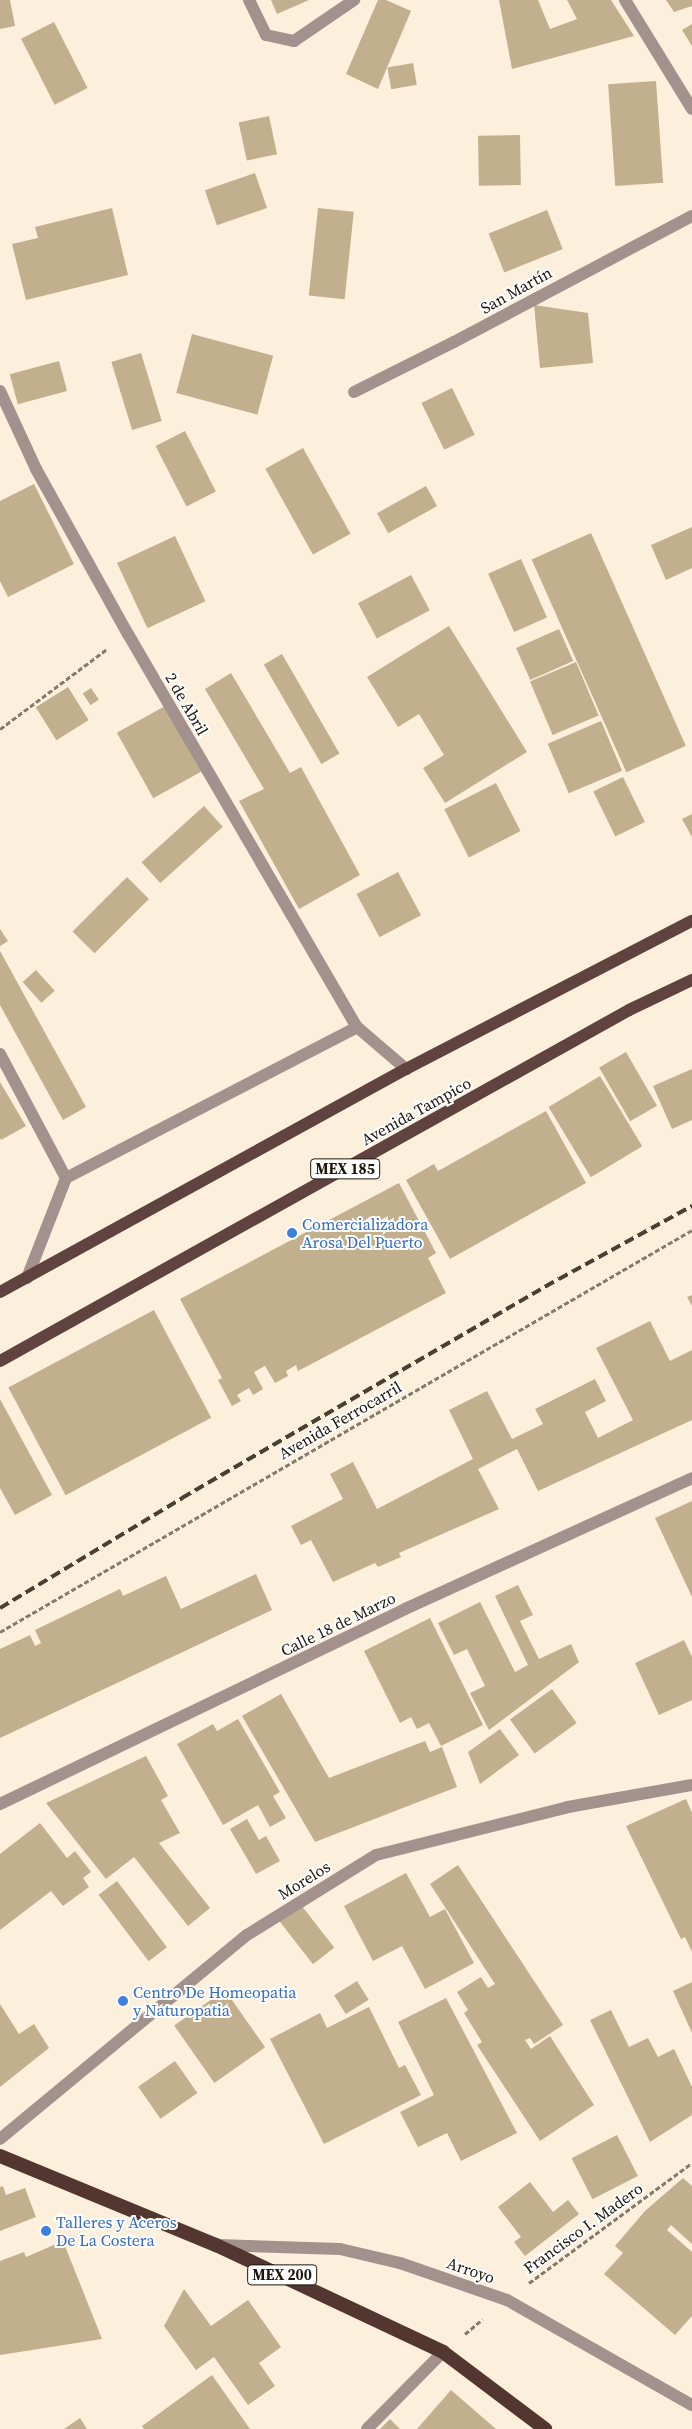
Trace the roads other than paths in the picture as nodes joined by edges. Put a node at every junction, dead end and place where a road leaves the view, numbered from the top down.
1 (249, 0) edge
2 (354, 0) edge
3 (625, 0) edge
4 (692, 110) edge
5 (692, 216) edge
6 (0, 391) edge
7 (354, 392) dead end
8 (692, 921) edge
9 (692, 980) edge
10 (356, 1027) junction
11 (0, 1054) edge
12 (406, 1069) junction
13 (66, 1178) junction
14 (27, 1278) junction
15 (0, 1292) edge
16 (0, 1361) edge
17 (692, 1478) edge
18 (692, 1785) edge
19 (0, 1804) edge
20 (0, 2139) edge
21 (0, 2156) edge
22 (216, 2245) junction
23 (443, 2352) junction
24 (692, 2404) edge
25 (368, 2429) edge
26 (545, 2429) edge

1 - 2 street
3 - 4 street
5 - 7 street, San Martín
6 - 10 street, 2 de Abril
8 - 12 main road
9 - 16 main road, Avenida Tampico / MEX 185
10 - 12 street, 2 de Abril
10 - 13 street
11 - 13 street
12 - 14 main road
13 - 14 street
14 - 15 main road
17 - 19 street, Calle 18 de Marzo
18 - 20 street, Morelos
21 - 22 highway, MEX 200
22 - 23 highway, MEX 200
22 - 24 street, Arroyo
23 - 25 street
23 - 26 highway, MEX 200

